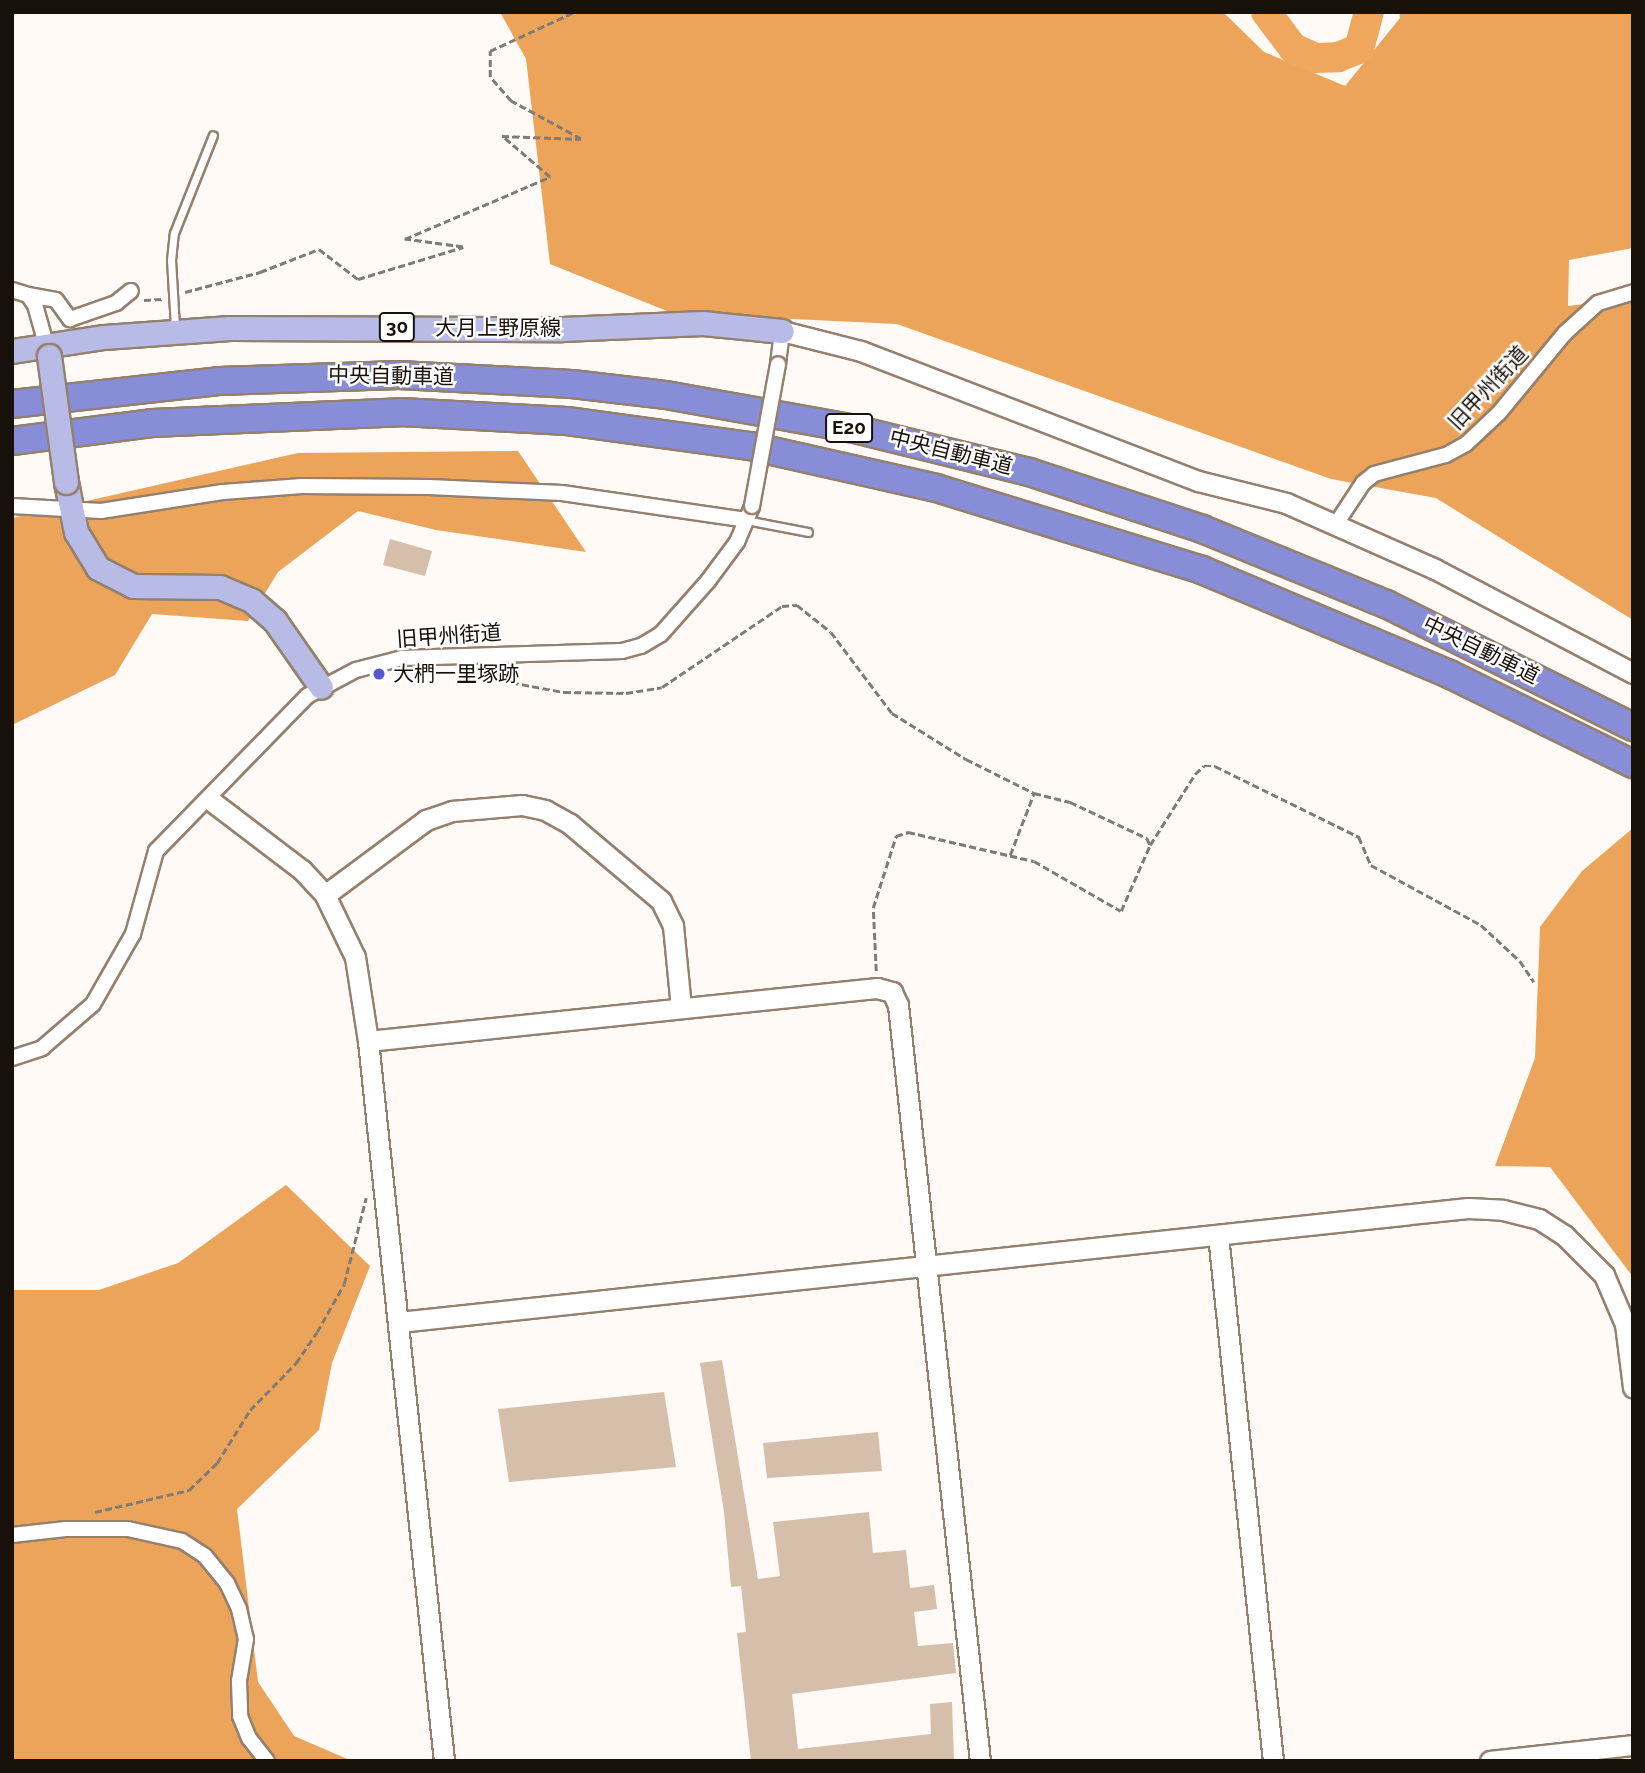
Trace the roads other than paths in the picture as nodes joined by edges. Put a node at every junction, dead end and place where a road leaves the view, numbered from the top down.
1 (213, 135) dead end
2 (12, 290) edge
3 (131, 291) dead end
4 (1633, 292) edge
5 (28, 295) junction
6 (782, 331) junction
7 (175, 332) junction
8 (47, 350) junction
9 (12, 351) edge
10 (12, 404) edge
11 (12, 441) edge
12 (12, 506) edge
13 (70, 511) junction
14 (746, 520) junction
15 (1336, 524) junction
16 (808, 531) dead end
17 (1633, 673) edge
18 (321, 687) junction
19 (1633, 727) edge
20 (1633, 764) edge
21 (210, 800) junction
22 (325, 895) junction
23 (681, 1007) junction
24 (368, 1041) junction
25 (12, 1058) edge
26 (1218, 1235) junction
27 (926, 1268) junction
28 (399, 1322) junction
29 (1633, 1387) edge
30 (12, 1535) edge
31 (1633, 1745) edge
32 (267, 1761) edge
33 (444, 1761) edge
34 (980, 1761) edge
35 (1273, 1761) edge
36 (1490, 1761) edge

1 - 7 lane
2 - 5 street
3 - 5 street
4 - 15 street, 旧甲州街道
5 - 8 street
6 - 7 main road, 大月上野原線 / 30
6 - 14 street, 旧甲州街道, bridge
6 - 15 street
7 - 8 main road, 大月上野原線 / 30
8 - 9 main road, 大月上野原線 / 30
8 - 13 main road, bridge
10 - 19 highway, 中央自動車道 / E20
11 - 20 highway, 中央自動車道 / E20
12 - 13 street
13 - 14 street
13 - 18 main road
14 - 16 lane
14 - 18 street, 旧甲州街道
15 - 17 street
18 - 21 street, 旧甲州街道
21 - 22 street
21 - 25 street, 旧甲州街道
22 - 23 street
22 - 24 street
23 - 24 street
23 - 27 street
24 - 28 street
26 - 27 street
26 - 29 street
26 - 35 street
27 - 28 street
27 - 34 street
28 - 33 street
30 - 32 street
31 - 36 street

